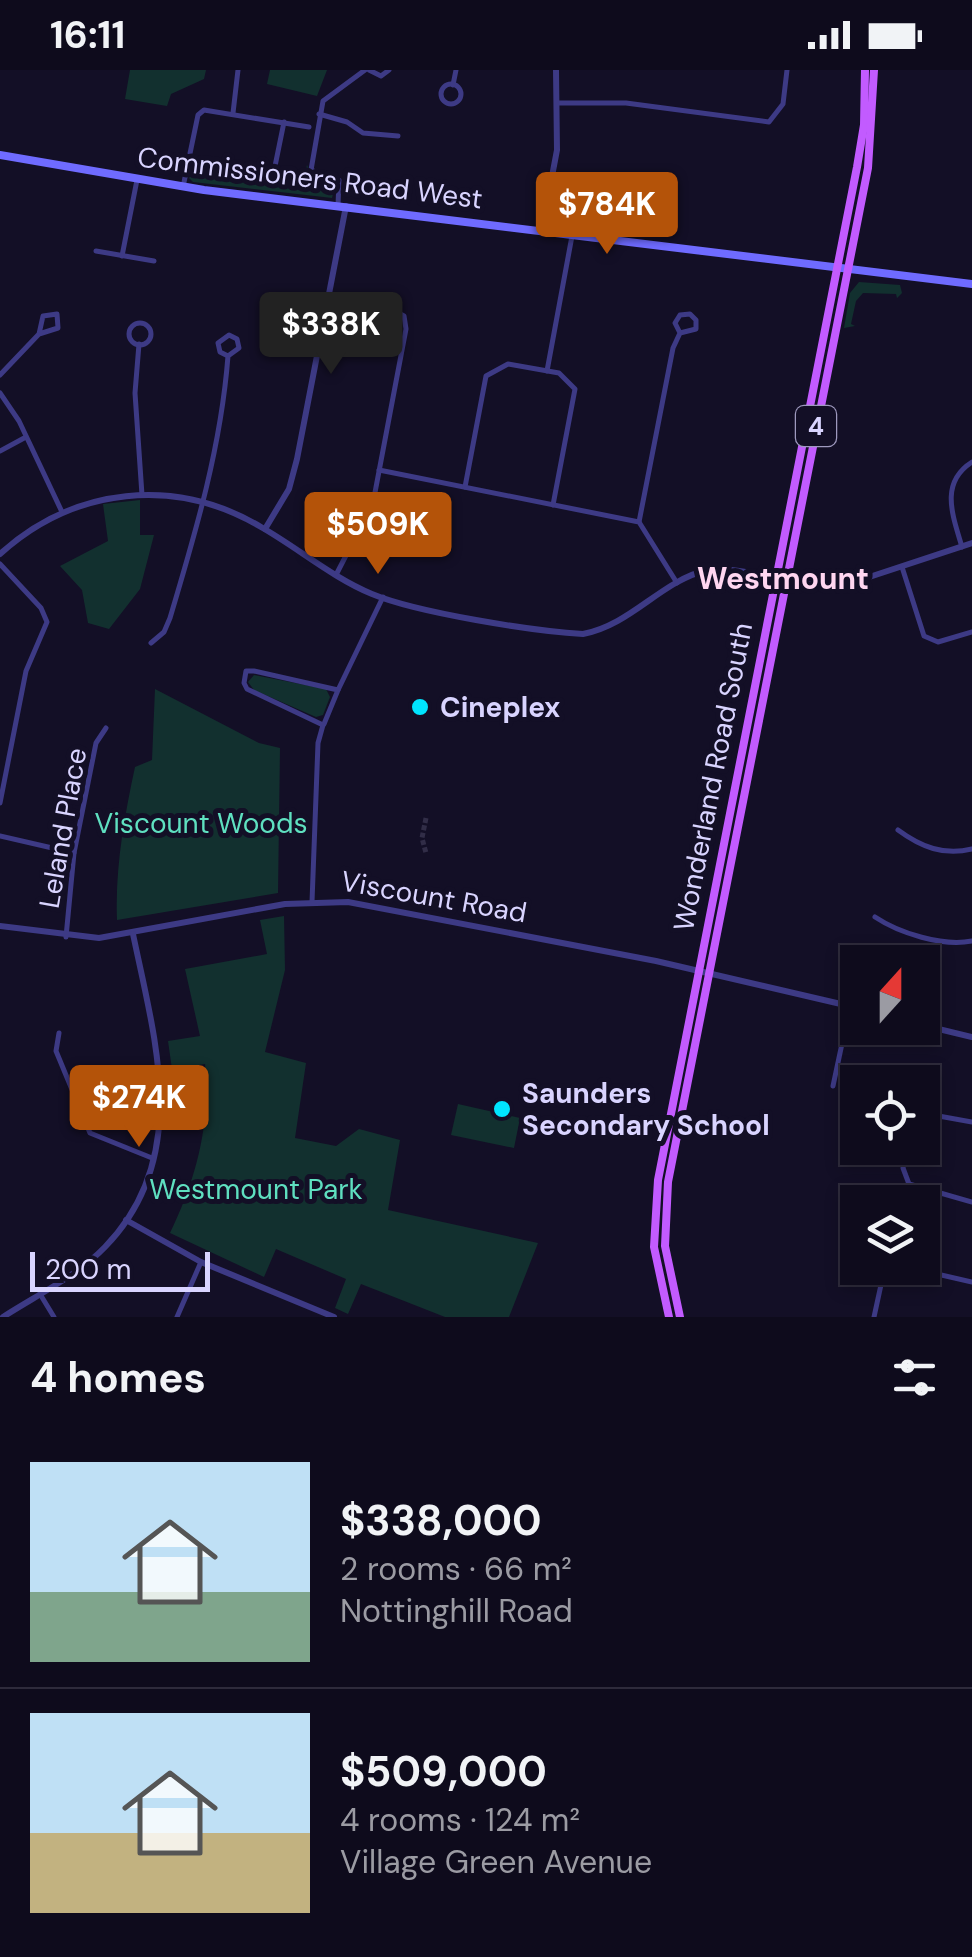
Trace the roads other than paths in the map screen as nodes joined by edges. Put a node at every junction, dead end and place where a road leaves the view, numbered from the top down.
1 (238, 70) edge
2 (367, 70) edge
3 (389, 70) edge
4 (456, 70) edge
5 (556, 70) edge
6 (787, 70) edge
7 (865, 70) edge
8 (874, 70) edge
9 (453, 85) dead end
10 (559, 103) junction
11 (233, 112) junction
12 (319, 114) junction
13 (284, 122) junction
14 (309, 127) dead end
15 (398, 136) dead end
16 (0, 155) edge
17 (188, 164) junction
18 (242, 173) dead end
19 (273, 176) dead end
20 (137, 180) junction
21 (183, 187) junction
22 (342, 206) junction
23 (542, 229) junction
24 (573, 234) junction
25 (96, 251) dead end
26 (122, 256) junction
27 (154, 261) dead end
28 (842, 269) junction
29 (972, 284) edge
30 (328, 300) junction
31 (39, 334) junction
32 (680, 334) junction
33 (139, 344) junction
34 (228, 356) junction
35 (547, 371) junction
36 (0, 375) edge
37 (0, 392) edge
38 (26, 436) junction
39 (0, 451) edge
40 (972, 462) edge
41 (379, 470) junction
42 (464, 487) junction
43 (142, 494) junction
44 (205, 502) junction
45 (554, 505) junction
46 (62, 512) junction
47 (639, 522) junction
48 (265, 530) junction
49 (972, 544) edge
50 (962, 546) junction
51 (0, 554) edge
52 (0, 564) edge
53 (902, 567) junction
54 (336, 574) junction
55 (775, 580) junction
56 (785, 582) junction
57 (678, 584) junction
58 (383, 597) junction
59 (972, 632) edge
60 (151, 642) dead end
61 (338, 690) junction
62 (323, 725) junction
63 (106, 728) dead end
64 (0, 802) edge
65 (898, 830) dead end
66 (0, 836) edge
67 (972, 849) edge
68 (74, 853) junction
69 (312, 902) junction
70 (875, 917) dead end
71 (0, 926) edge
72 (133, 934) junction
73 (66, 937) junction
74 (972, 941) edge
75 (697, 970) junction
76 (708, 972) junction
77 (840, 1004) edge
78 (940, 1029) edge
79 (59, 1033) dead end
80 (972, 1037) edge
81 (844, 1045) edge
82 (833, 1086) dead end
83 (940, 1116) edge
84 (972, 1122) edge
85 (155, 1160) junction
86 (904, 1165) edge
87 (972, 1202) edge
88 (126, 1220) junction
89 (201, 1262) junction
90 (940, 1275) edge
91 (972, 1282) edge
92 (881, 1285) edge
93 (40, 1293) junction
94 (3, 1317) edge
95 (54, 1317) edge
96 (177, 1317) edge
97 (334, 1317) edge
98 (669, 1317) edge
99 (680, 1317) edge
100 (874, 1317) edge

1 - 11 street
2 - 3 street
2 - 12 street
4 - 9 street
5 - 10 street
6 - 10 street
7 - 28 main road, Wonderland Road South / 4
8 - 28 main road, Wonderland Road South / 4
10 - 23 street
11 - 13 street
11 - 17 street
12 - 15 street
12 - 22 street
13 - 14 street
13 - 19 street
16 - 20 main road, Commissioners Road West
17 - 18 street
17 - 21 street
20 - 21 main road, Commissioners Road West
20 - 26 street
21 - 22 main road, Commissioners Road West
22 - 23 main road, Commissioners Road West
22 - 30 street
23 - 24 main road, Commissioners Road West
24 - 28 main road, Commissioners Road West
24 - 35 street
25 - 26 street
26 - 27 street
28 - 29 main road, Commissioners Road West
28 - 55 main road, Wonderland Road South / 4
28 - 56 main road, Wonderland Road South / 4
30 - 41 street
30 - 48 street
31 - 31 street
31 - 36 street
32 - 32 street
32 - 47 street
33 - 33 street
33 - 43 street
34 - 34 street
34 - 44 street
35 - 42 street
35 - 45 street
37 - 38 street
38 - 39 street
38 - 46 street
40 - 50 street
41 - 42 street
41 - 54 street
42 - 45 street
43 - 44 street
43 - 46 street
44 - 48 street
44 - 60 street
45 - 47 street
46 - 51 street
47 - 57 street
48 - 54 street
49 - 50 street
50 - 53 street
52 - 64 street
53 - 56 street
53 - 59 street
54 - 58 street
55 - 56 street
55 - 57 street
55 - 75 main road, Wonderland Road South / 4
56 - 76 main road, Wonderland Road South / 4
57 - 58 street
58 - 61 street
61 - 62 street
61 - 62 street
62 - 69 street
63 - 68 street, Leland Place
65 - 67 street
66 - 68 street
68 - 73 street, Leland Place
69 - 72 street, Viscount Road
69 - 75 street, Viscount Road
70 - 74 street
71 - 73 street, Viscount Road
72 - 73 street, Viscount Road
72 - 85 street
75 - 76 street, Viscount Road
75 - 98 main road, Wonderland Road South / 4
76 - 77 street, Viscount Road
76 - 99 main road, Wonderland Road South / 4
78 - 80 street
79 - 85 street
81 - 82 street
83 - 84 street
85 - 88 street
86 - 87 street
88 - 89 street
88 - 93 street
89 - 96 street
89 - 97 street
90 - 91 street
92 - 100 street
93 - 94 street
93 - 95 street

